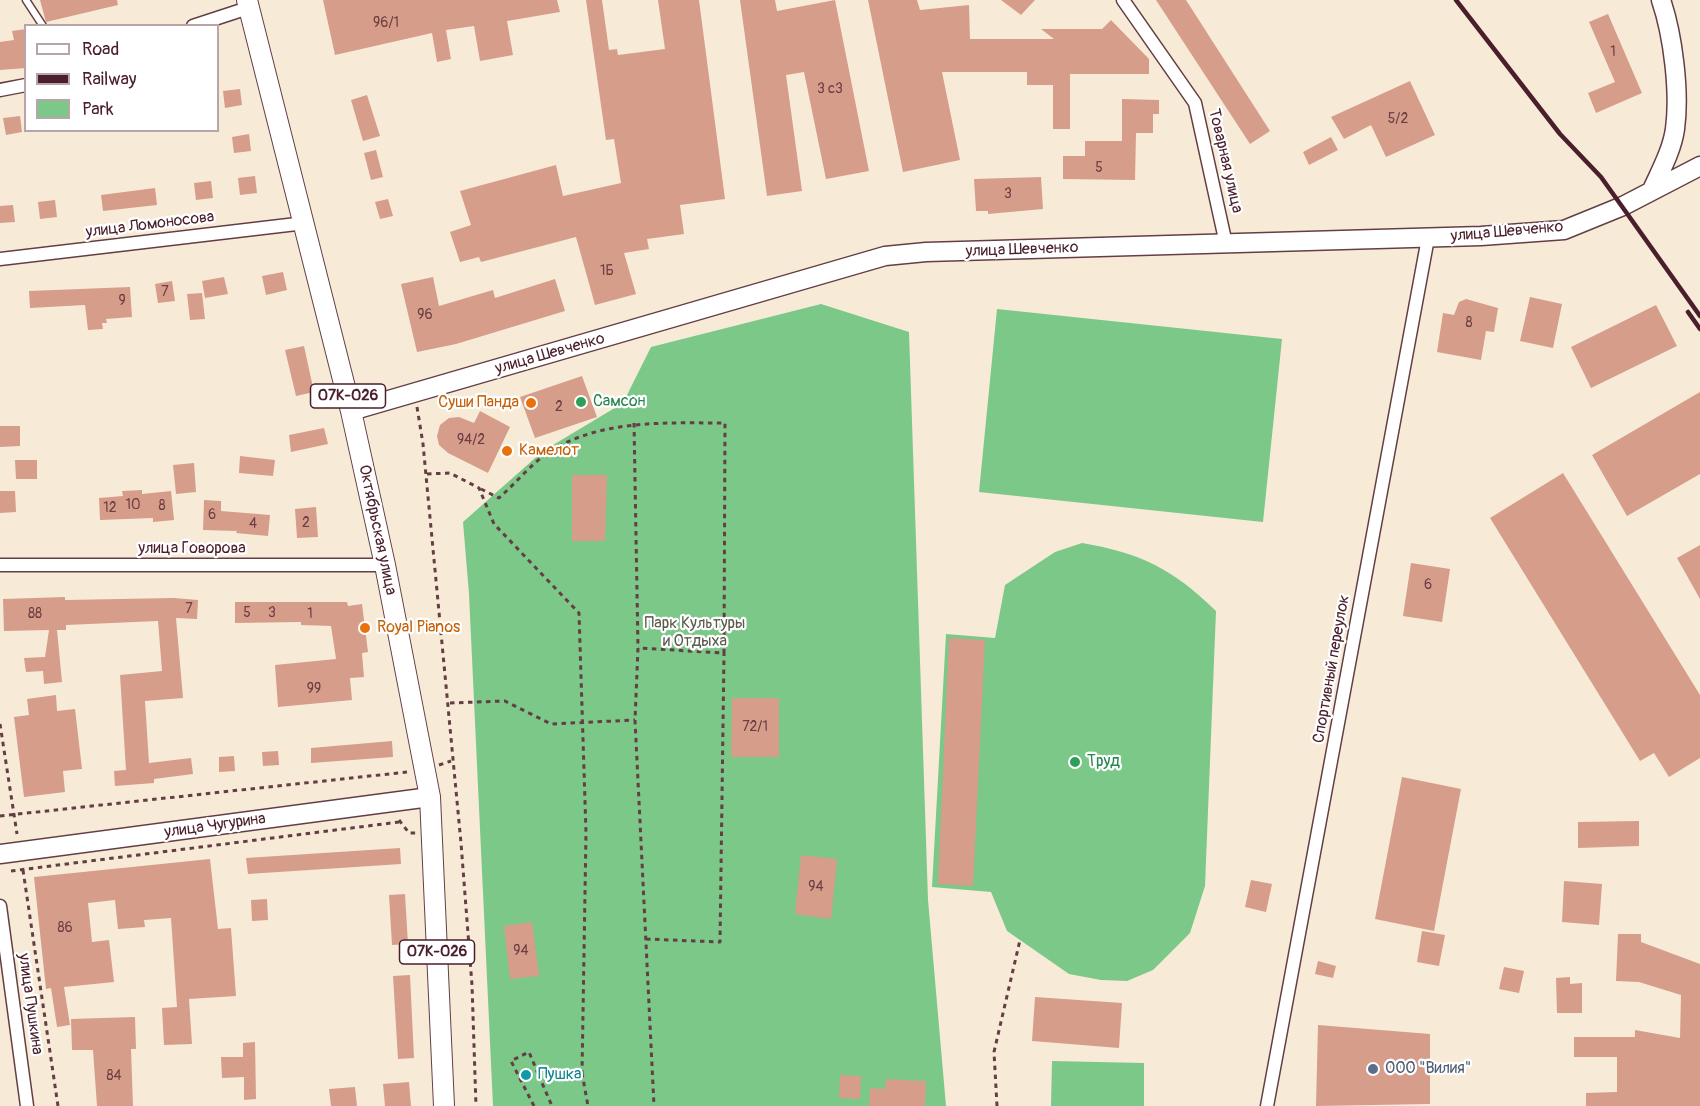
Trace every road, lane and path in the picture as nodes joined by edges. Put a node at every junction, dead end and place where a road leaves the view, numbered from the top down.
1 (26, 0) edge
2 (1123, 0) edge
3 (1661, 0) edge
4 (248, 4) edge
5 (42, 24) edge
6 (198, 24) edge
7 (24, 85) edge
8 (0, 90) edge
9 (1700, 166) edge
10 (1652, 190) junction
11 (305, 223) junction
12 (1428, 238) junction
13 (1226, 244) junction
14 (0, 259) edge
15 (415, 394) junction
16 (351, 411) junction
17 (634, 423) junction
18 (427, 474) junction
19 (479, 488) junction
20 (385, 565) junction
21 (0, 566) edge
22 (638, 648) junction
23 (724, 653) junction
24 (450, 703) junction
25 (635, 720) junction
26 (0, 724) edge
27 (582, 724) junction
28 (424, 769) junction
29 (430, 797) junction
30 (15, 814) junction
31 (0, 816) edge
32 (399, 822) dead end
33 (20, 852) junction
34 (0, 854) edge
35 (23, 870) junction
36 (9, 872) dead end
37 (0, 906) edge
38 (646, 939) junction
39 (1020, 940) dead end
40 (582, 1073) junction
41 (539, 1076) junction
42 (27, 1106) edge
43 (58, 1106) edge
44 (444, 1106) edge
45 (476, 1106) edge
46 (534, 1106) edge
47 (553, 1106) edge
48 (588, 1106) edge
49 (654, 1106) edge
50 (997, 1106) edge
51 (1267, 1106) edge

1 - 5 lane
2 - 13 street, Товарная улица
3 - 10 street
4 - 6 street
4 - 11 main road, Октябрьская улица / 07К-026
7 - 8 street
9 - 10 street, улица Шевченко
10 - 12 street, улица Шевченко
11 - 14 street, улица Ломоносова
11 - 16 main road, Октябрьская улица / 07К-026
12 - 13 street, улица Шевченко
12 - 51 street, Спортивный переулок
13 - 15 street, улица Шевченко
15 - 16 street, улица Шевченко
15 - 18 path
16 - 20 main road, Октябрьская улица / 07К-026
17 - 19 path
17 - 22 path
17 - 23 path
18 - 19 path
18 - 24 path
19 - 27 path
20 - 21 street, улица Говорова
20 - 28 main road, Октябрьская улица / 07К-026
22 - 23 path
22 - 25 path
23 - 38 path
24 - 27 path
24 - 45 path
25 - 27 path
25 - 38 path
26 - 30 path
27 - 40 path
28 - 29 main road, Октябрьская улица / 07К-026
28 - 30 path
29 - 33 street, улица Чугурина
29 - 44 main road, Октябрьская улица / 07К-026
30 - 31 path
30 - 33 path
32 - 35 path
33 - 34 street, улица Чугурина
33 - 35 path
35 - 36 path
35 - 43 path
37 - 42 street, улица Пушкина
38 - 49 path
39 - 50 path
40 - 41 path
40 - 48 path
41 - 46 path
41 - 47 path

